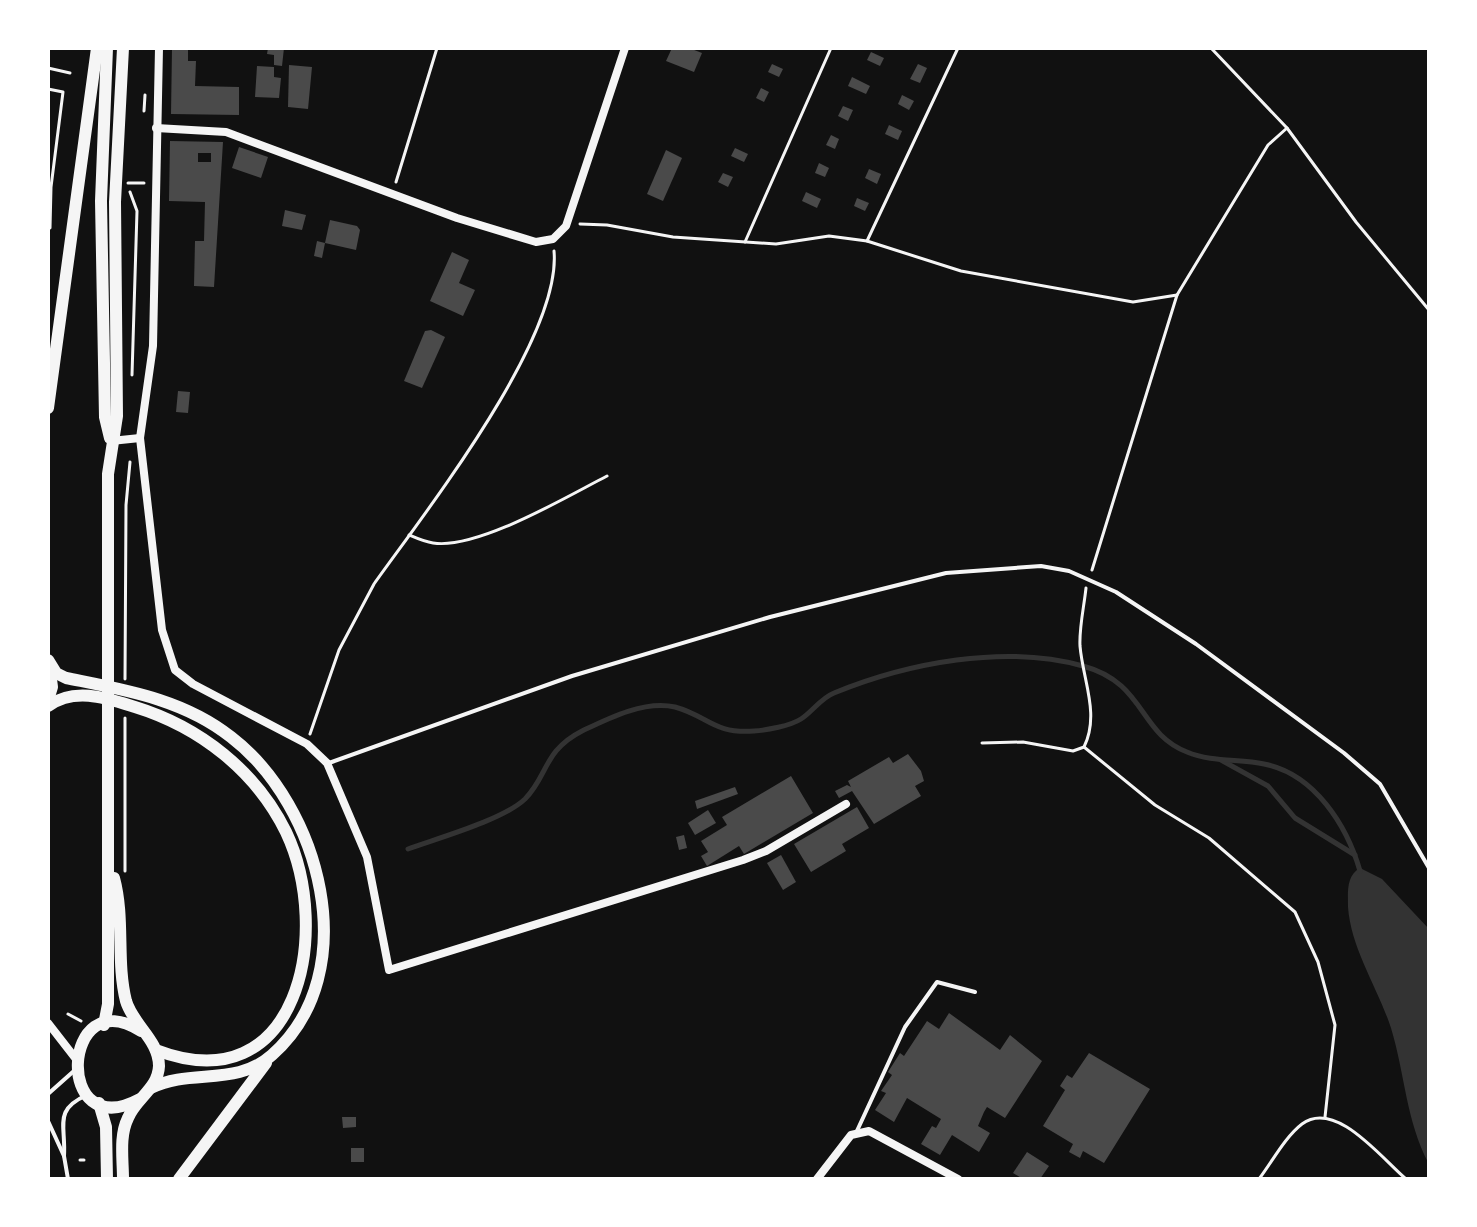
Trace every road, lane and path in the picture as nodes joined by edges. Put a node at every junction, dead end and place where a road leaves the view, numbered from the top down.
1 (97, 48) edge
2 (107, 48) edge
3 (123, 48) edge
4 (159, 48) edge
5 (437, 48) edge
6 (625, 48) edge
7 (831, 48) edge
8 (958, 48) edge
9 (1211, 48) edge
10 (48, 68) edge
11 (70, 73) dead end
12 (48, 89) edge
13 (140, 113) dead end
14 (149, 114) dead end
15 (156, 128) junction
16 (1287, 128) junction
17 (128, 173) dead end
18 (128, 183) junction
19 (149, 183) dead end
20 (392, 193) junction
21 (566, 226) junction
22 (50, 228) dead end
23 (553, 239) junction
24 (867, 241) junction
25 (745, 242) junction
26 (1177, 295) junction
27 (1429, 310) edge
28 (132, 377) dead end
29 (48, 408) edge
30 (140, 438) junction
31 (111, 441) junction
32 (130, 459) dead end
33 (607, 476) dead end
34 (409, 535) junction
35 (1089, 578) junction
36 (48, 660) edge
37 (125, 666) dead end
38 (48, 703) edge
39 (125, 724) dead end
40 (982, 743) dead end
41 (307, 744) junction
42 (1084, 747) junction
43 (327, 763) junction
44 (846, 804) dead end
45 (110, 864) junction
46 (1429, 868) edge
47 (127, 883) dead end
48 (975, 992) dead end
49 (68, 1014) dead end
50 (48, 1023) edge
51 (84, 1023) dead end
52 (104, 1025) junction
53 (144, 1033) junction
54 (156, 1050) junction
55 (270, 1057) junction
56 (76, 1064) junction
57 (151, 1088) junction
58 (48, 1094) edge
59 (87, 1095) junction
60 (140, 1099) junction
61 (99, 1103) junction
62 (1325, 1117) junction
63 (48, 1121) edge
64 (856, 1133) junction
65 (64, 1156) junction
66 (68, 1179) edge
67 (107, 1179) edge
68 (123, 1179) edge
69 (179, 1179) edge
70 (817, 1179) edge
71 (958, 1179) edge
72 (1259, 1179) edge
73 (1406, 1179) edge

1 - 29 main road
2 - 31 main road
3 - 31 main road
4 - 15 street
5 - 20 path
6 - 21 street
7 - 25 path
8 - 24 path
9 - 16 path
10 - 11 path
12 - 22 path
13 - 14 path
15 - 20 street
15 - 30 street
16 - 26 path
16 - 27 path
17 - 18 path
18 - 19 path
18 - 28 path
20 - 23 street
21 - 23 street
21 - 25 path
23 - 34 path
24 - 25 path
24 - 26 path
26 - 35 path
30 - 31 street
30 - 41 street
31 - 45 main road
32 - 37 path
33 - 34 path
34 - 41 path
35 - 42 path
35 - 43 lane
35 - 46 lane
36 - 38 main road
36 - 55 main road
38 - 54 main road
39 - 47 path
40 - 42 path
41 - 43 street
42 - 62 path
43 - 44 street
45 - 52 main road
45 - 53 main road
48 - 64 lane
49 - 51 path
50 - 56 street
52 - 53 main road
52 - 56 main road
53 - 54 main road
54 - 57 main road
55 - 57 main road
55 - 69 main road
56 - 58 lane
56 - 59 main road
57 - 60 main road
59 - 61 main road
59 - 65 lane
60 - 61 main road
60 - 68 main road
61 - 67 main road
62 - 72 path
62 - 73 path
63 - 65 lane
64 - 70 street
64 - 71 street
65 - 66 lane

